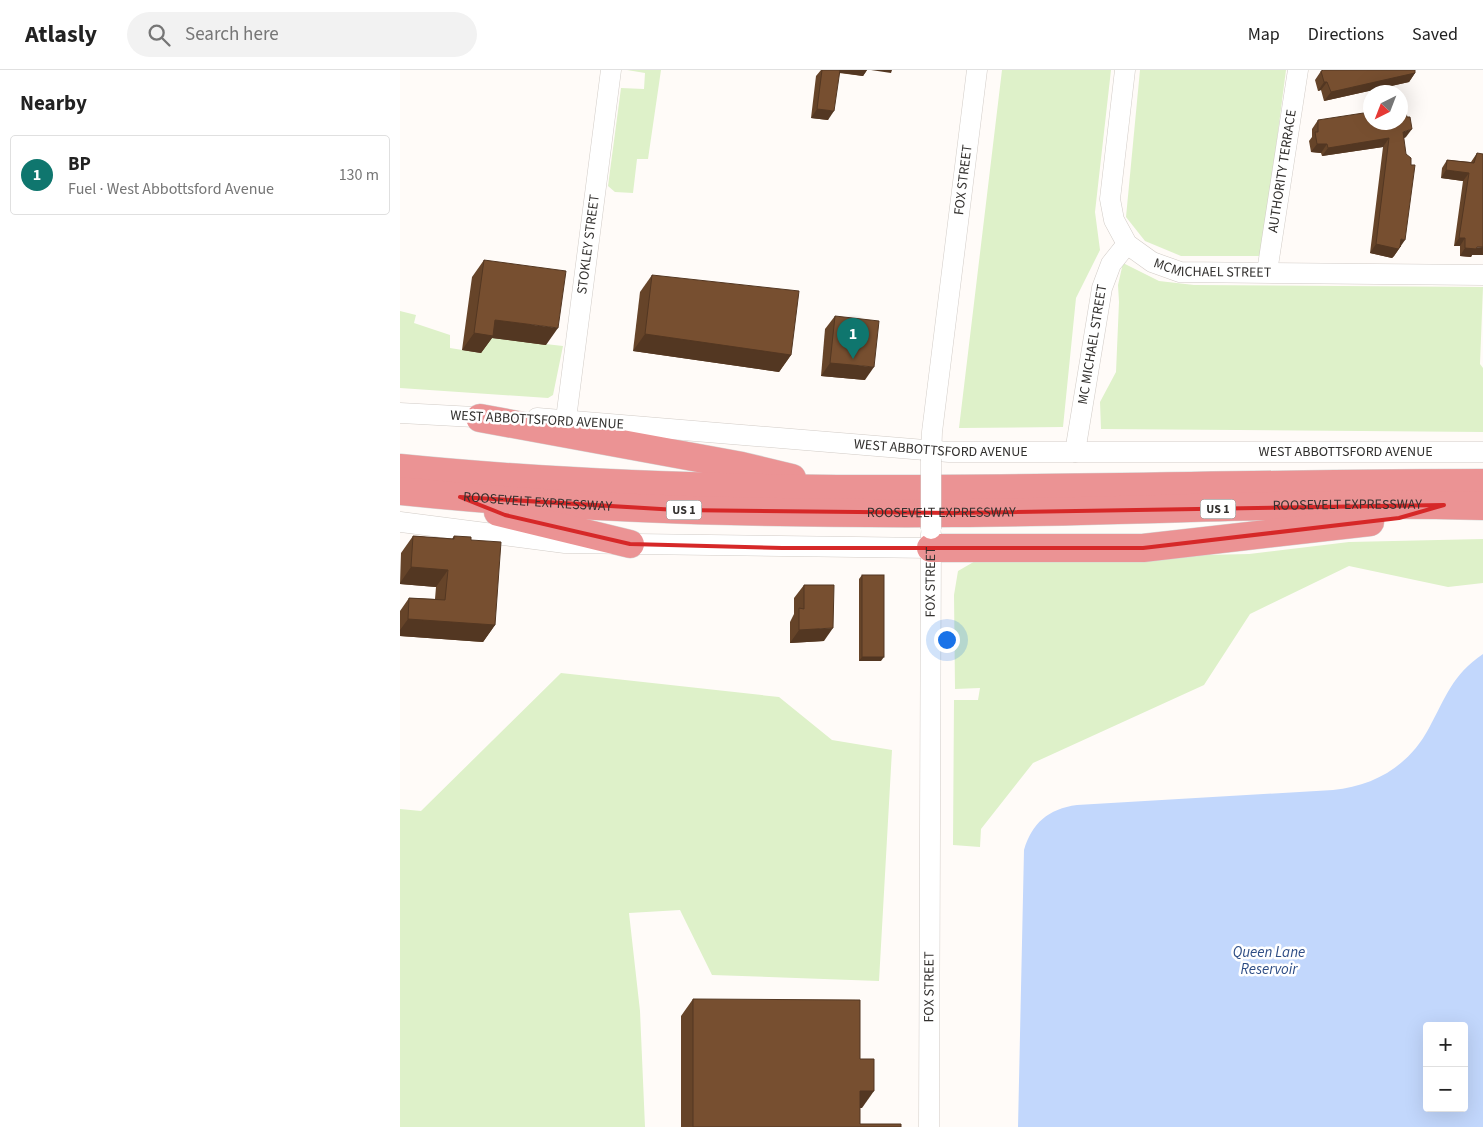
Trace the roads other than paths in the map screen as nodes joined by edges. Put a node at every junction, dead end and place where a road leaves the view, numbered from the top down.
1 (611, 70) edge
2 (976, 70) edge
3 (1125, 70) edge
4 (1298, 70) edge
5 (1127, 244) junction
6 (1267, 272) junction
7 (1483, 276) edge
8 (400, 413) edge
9 (480, 418) junction
10 (566, 419) junction
11 (1076, 452) junction
12 (1483, 452) edge
13 (932, 455) junction
14 (400, 468) edge
15 (1483, 484) edge
16 (842, 490) junction
17 (400, 491) edge
18 (460, 497) junction
19 (1444, 505) junction
20 (1483, 506) edge
21 (400, 522) edge
22 (931, 538) junction
23 (630, 544) junction
24 (929, 1127) edge

1 - 10 street, STOKLEY STREET
2 - 13 street, FOX STREET
3 - 5 street, MCMICHAEL STREET
4 - 6 street, AUTHORITY TERRACE
5 - 6 street, MCMICHAEL STREET
5 - 11 street, MC MICHAEL STREET
6 - 7 street, MCMICHAEL STREET
8 - 9 street, WEST ABBOTTSFORD AVENUE
9 - 10 street, WEST ABBOTTSFORD AVENUE
9 - 16 highway
10 - 13 street, WEST ABBOTTSFORD AVENUE
11 - 12 street, WEST ABBOTTSFORD AVENUE
11 - 13 street, WEST ABBOTTSFORD AVENUE
13 - 22 street, FOX STREET, bridge
14 - 16 highway, ROOSEVELT EXPRESSWAY / US 1
15 - 16 highway, ROOSEVELT EXPRESSWAY / US 1
17 - 18 highway, ROOSEVELT EXPRESSWAY / US 1
18 - 19 highway, ROOSEVELT EXPRESSWAY / US 1
18 - 23 highway
19 - 20 highway, ROOSEVELT EXPRESSWAY / US 1
19 - 22 highway
21 - 23 street
22 - 23 street
22 - 24 street, FOX STREET

